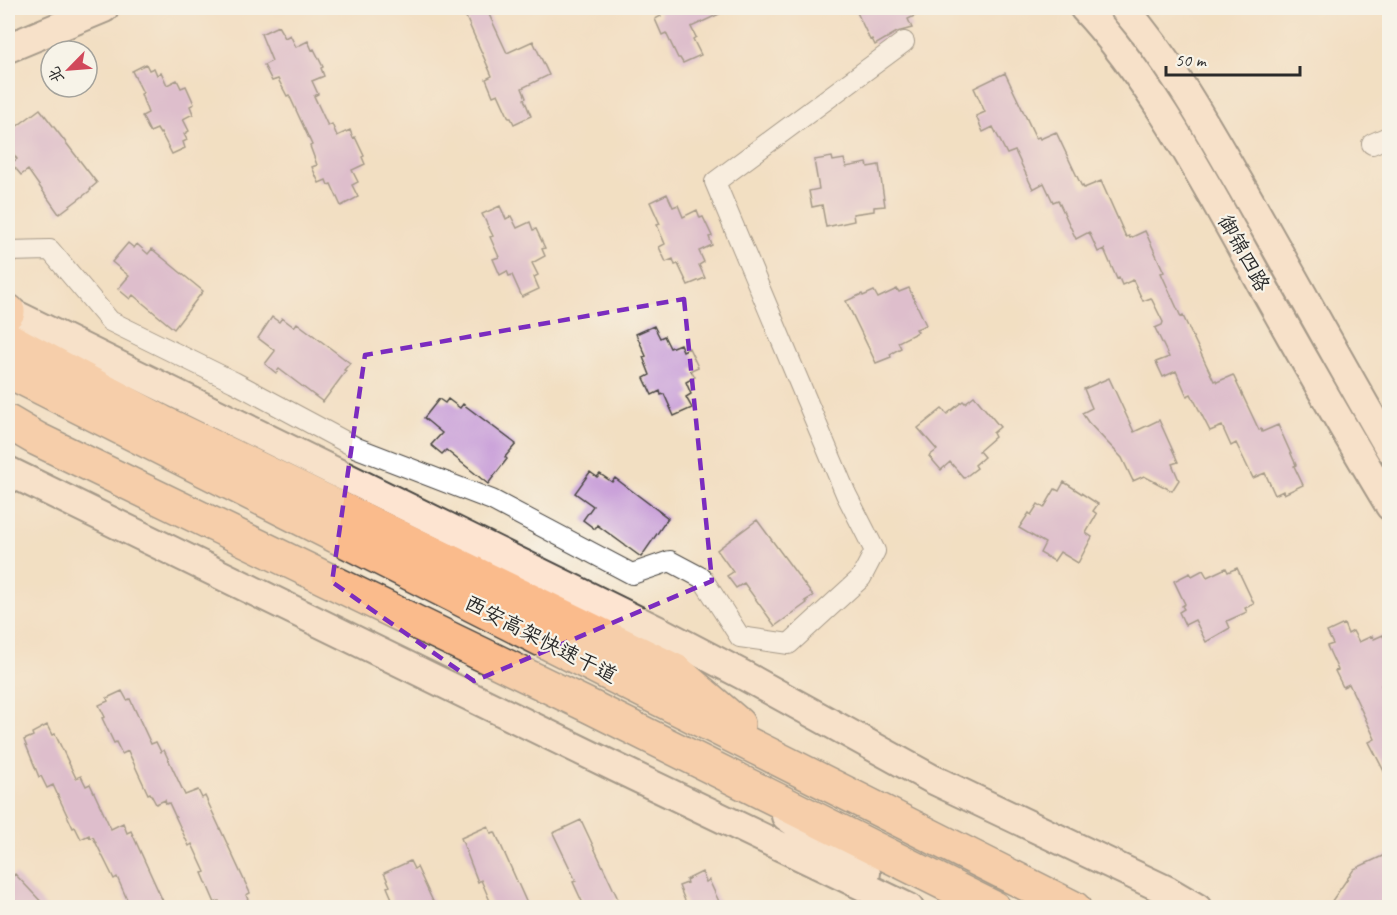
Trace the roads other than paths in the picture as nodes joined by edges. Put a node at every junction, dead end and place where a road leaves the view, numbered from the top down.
1 (104, 8) edge
2 (1084, 8) edge
3 (1124, 8) edge
4 (904, 42) dead end
5 (8, 48) edge
6 (1389, 136) edge
7 (1372, 144) dead end
8 (8, 251) edge
9 (8, 310) edge
10 (8, 339) edge
11 (8, 371) edge
12 (8, 422) edge
13 (8, 444) edge
14 (1389, 449) edge
15 (8, 471) edge
16 (1389, 506) edge
17 (589, 706) junction
18 (778, 759) junction
19 (728, 775) junction
20 (909, 908) edge
21 (916, 908) edge
22 (994, 908) edge
23 (1074, 908) edge
24 (1197, 908) edge

1 - 5 main road
2 - 16 main road, 御锦四路
3 - 14 main road, 御锦四路
4 - 8 street
6 - 7 street
9 - 24 main road
10 - 18 highway
11 - 18 highway, 西安高架快速干道
12 - 17 highway, 西安高架快速干道
13 - 17 highway
15 - 20 main road
17 - 19 highway, 西安高架快速干道
18 - 23 highway, 西安高架快速干道
19 - 21 main road
19 - 22 highway, 西安高架快速干道

